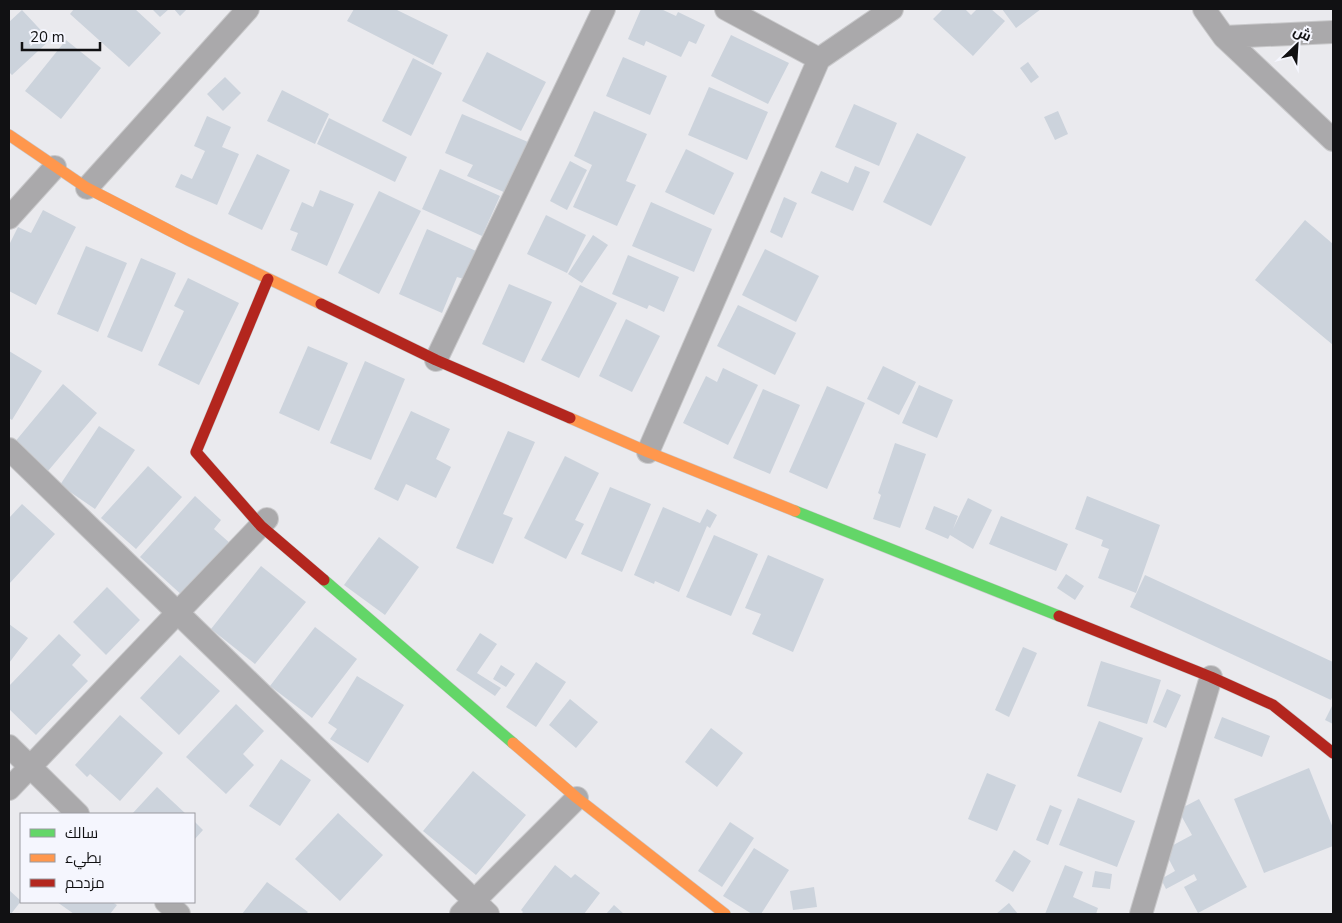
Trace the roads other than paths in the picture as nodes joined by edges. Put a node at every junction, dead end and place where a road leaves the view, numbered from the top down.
1 (248, 9) edge
2 (604, 9) edge
3 (726, 9) edge
4 (892, 9) edge
5 (1204, 9) edge
6 (1333, 32) edge
7 (1224, 37) junction
8 (819, 59) junction
9 (9, 136) edge
10 (1333, 140) edge
11 (55, 167) junction
12 (87, 188) junction
13 (9, 218) edge
14 (268, 279) junction
15 (436, 360) junction
16 (9, 449) edge
17 (648, 452) junction
18 (264, 522) junction
19 (177, 612) junction
20 (1211, 677) junction
21 (9, 746) edge
22 (1333, 753) edge
23 (30, 767) junction
24 (9, 788) edge
25 (577, 798) junction
26 (77, 813) edge
27 (167, 903) edge
28 (474, 910) edge
29 (179, 914) edge
30 (725, 914) edge
31 (1141, 914) edge

1 - 12 street
2 - 15 street
3 - 8 street
4 - 8 street
5 - 7 street
6 - 7 street
7 - 10 street
8 - 17 street
9 - 11 street
11 - 12 street
11 - 13 street
12 - 14 street
14 - 15 street
14 - 18 street
15 - 17 street
16 - 19 street
17 - 20 street
18 - 19 street
18 - 25 street
19 - 23 street
19 - 28 street
20 - 22 street
20 - 31 street
21 - 23 street
23 - 24 street
23 - 26 street
25 - 28 street
25 - 30 street
27 - 29 street

